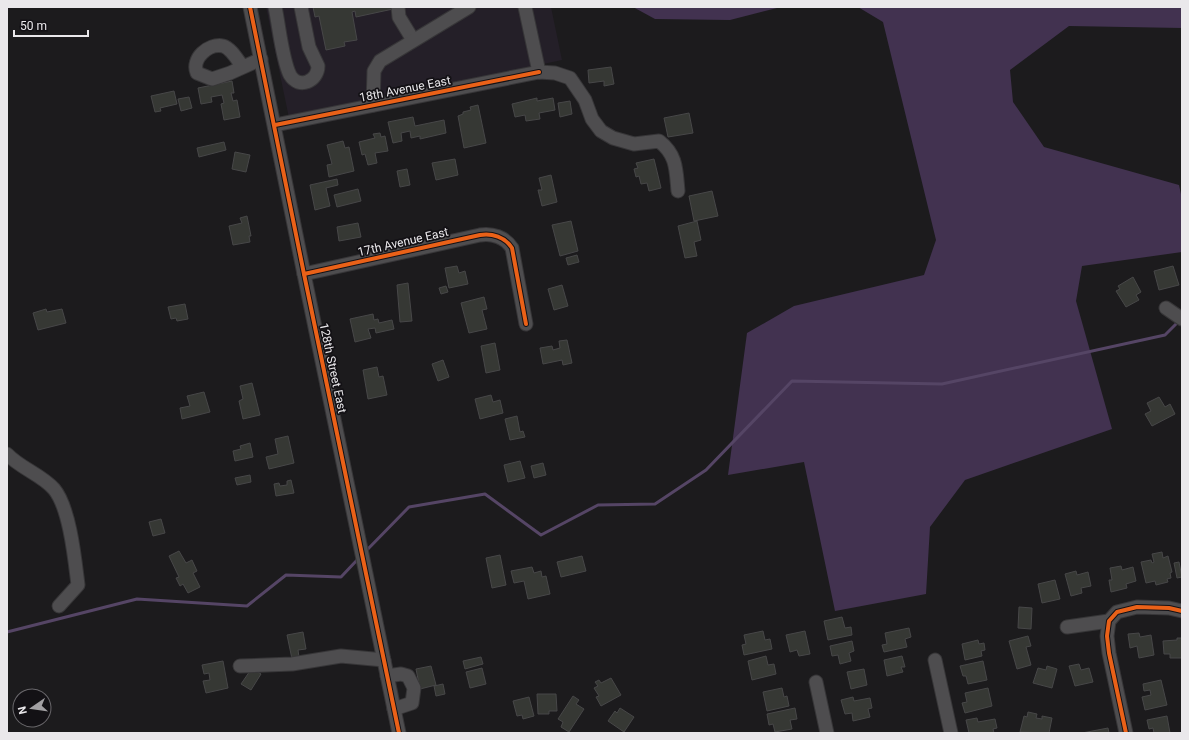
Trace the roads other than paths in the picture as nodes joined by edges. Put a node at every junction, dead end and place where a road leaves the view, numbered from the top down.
1 (250, 7) edge
2 (275, 7) edge
3 (301, 7) edge
4 (398, 7) edge
5 (469, 7) edge
6 (525, 7) edge
7 (413, 40) junction
8 (261, 59) junction
9 (243, 67) dead end
10 (539, 72) junction
11 (373, 105) junction
12 (275, 125) junction
13 (678, 191) dead end
14 (304, 274) junction
15 (526, 324) dead end
16 (7, 454) edge
17 (59, 606) dead end
18 (1182, 611) edge
19 (1110, 621) junction
20 (1067, 628) dead end
21 (384, 660) junction
22 (935, 660) dead end
23 (240, 666) dead end
24 (387, 676) junction
25 (816, 682) dead end
26 (394, 709) junction
27 (399, 733) edge
28 (827, 733) edge
29 (951, 733) edge
30 (1126, 733) edge

1 - 8 street, 128th Street East
2 - 3 street
4 - 7 street
5 - 7 street
6 - 10 street
7 - 11 street
8 - 9 street
8 - 12 street, 128th Street East
10 - 11 street, 18th Avenue East
10 - 13 street, 18th Avenue East
11 - 12 street, 18th Avenue East
12 - 14 street, 128th Street East
14 - 15 street, 17th Avenue East
14 - 21 street, 128th Street East
16 - 17 street
18 - 19 street
19 - 20 street
19 - 30 street
21 - 23 street
21 - 24 street, 128th Street East
22 - 29 street
24 - 26 street, 128th Street East
24 - 26 street
25 - 28 street
26 - 27 street, 128th Street East

